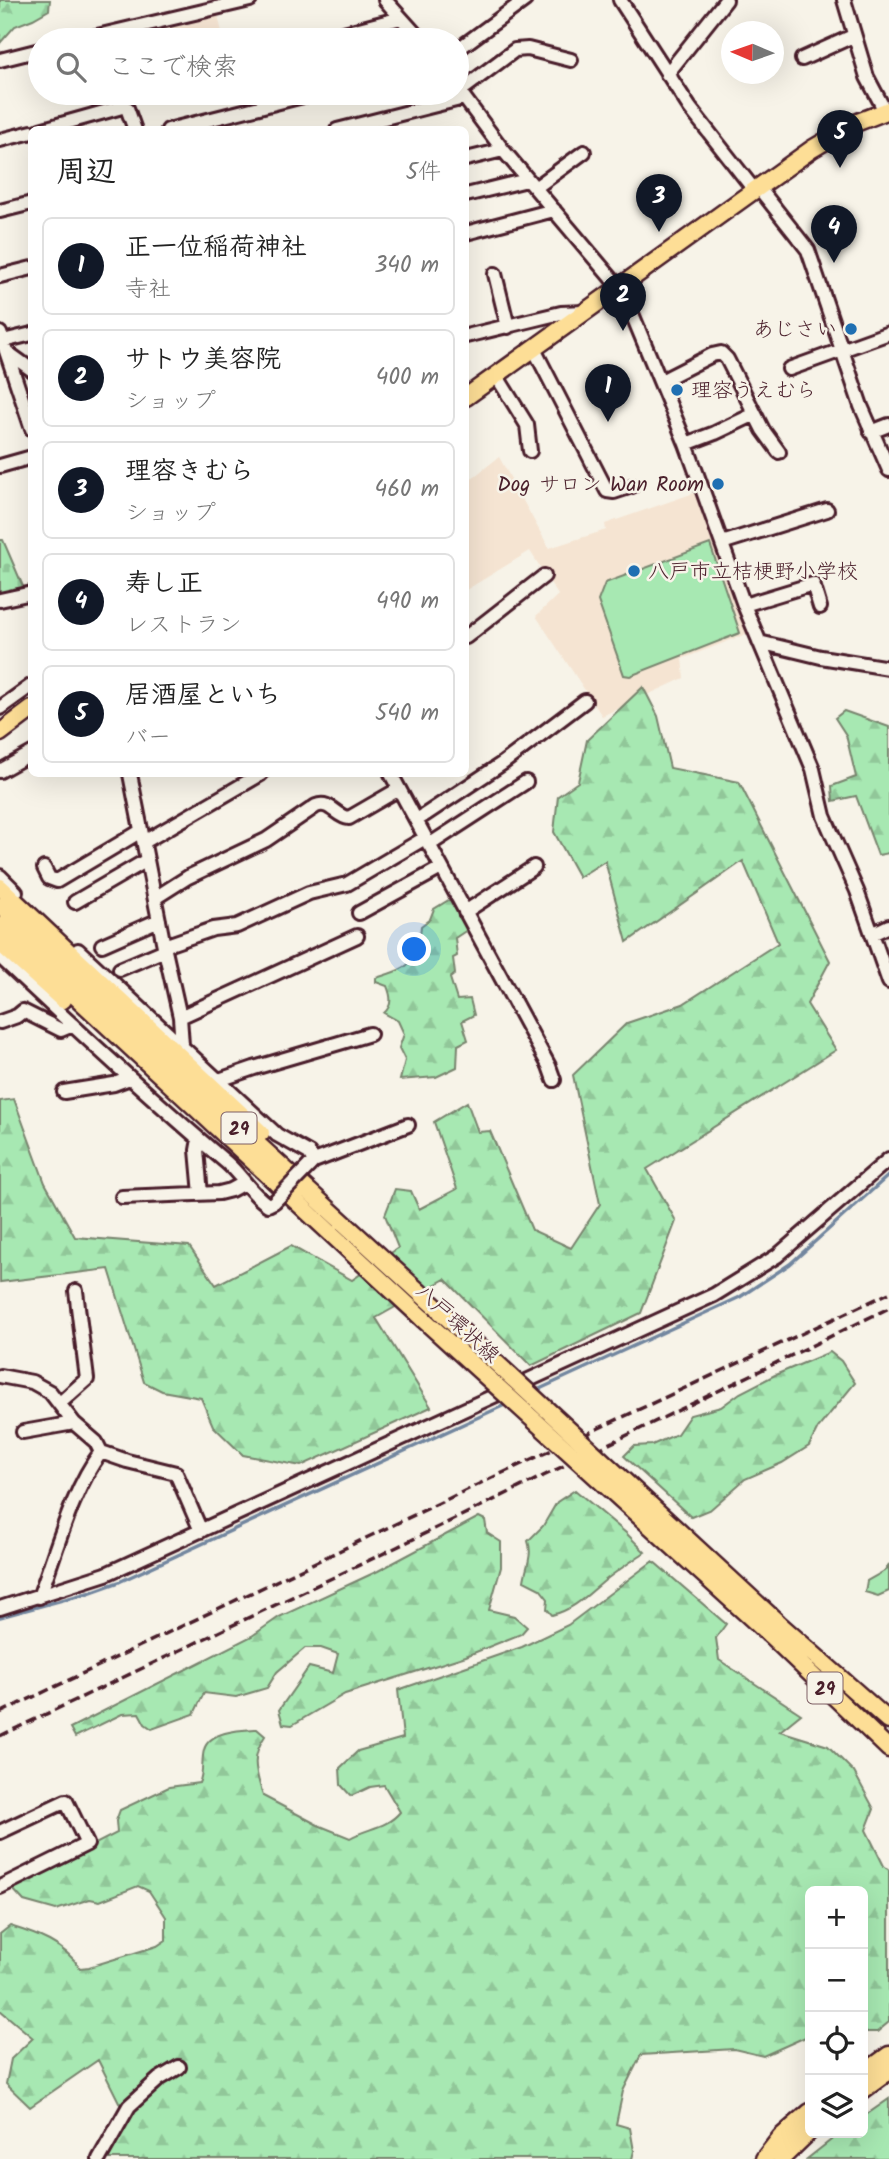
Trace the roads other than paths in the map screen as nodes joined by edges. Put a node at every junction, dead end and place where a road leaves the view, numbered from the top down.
1 (250, 0) edge
2 (385, 0) edge
3 (525, 0) edge
4 (620, 0) edge
5 (726, 0) edge
6 (844, 0) edge
7 (401, 18) junction
8 (131, 28) edge
9 (363, 28) edge
10 (410, 28) edge
11 (853, 36) junction
12 (469, 41) edge
13 (28, 53) edge
14 (803, 58) dead end
15 (0, 60) edge
16 (571, 60) dead end
17 (667, 74) junction
18 (469, 86) edge
19 (886, 103) edge
20 (267, 105) edge
21 (420, 105) edge
22 (469, 105) edge
23 (54, 126) edge
24 (134, 126) edge
25 (184, 126) edge
26 (350, 126) edge
27 (28, 133) edge
28 (0, 140) edge
29 (503, 150) junction
30 (584, 152) dead end
31 (469, 158) edge
32 (531, 184) junction
33 (757, 190) junction
34 (469, 194) edge
35 (28, 205) edge
36 (554, 210) junction
37 (0, 211) edge
38 (469, 232) edge
39 (28, 269) edge
40 (495, 274) dead end
41 (0, 276) edge
42 (621, 286) junction
43 (586, 312) junction
44 (508, 327) junction
45 (889, 333) edge
46 (28, 336) edge
47 (469, 336) edge
48 (3, 347) edge
49 (534, 349) junction
50 (842, 349) junction
51 (28, 367) edge
52 (789, 369) dead end
53 (496, 375) junction
54 (661, 381) junction
55 (469, 395) edge
56 (755, 414) junction
57 (28, 418) edge
58 (889, 425) edge
59 (871, 432) junction
60 (686, 443) junction
61 (530, 451) dead end
62 (779, 452) dead end
63 (28, 458) edge
64 (0, 466) edge
65 (889, 470) edge
66 (632, 486) dead end
67 (827, 510) dead end
68 (722, 543) junction
69 (544, 576) dead end
70 (28, 594) edge
71 (0, 600) edge
72 (744, 605) junction
73 (820, 607) dead end
74 (469, 635) edge
75 (759, 642) junction
76 (889, 668) edge
77 (28, 688) edge
78 (585, 701) dead end
79 (0, 708) edge
80 (28, 712) edge
81 (0, 733) edge
82 (28, 755) edge
83 (0, 771) edge
84 (131, 777) edge
85 (255, 777) edge
86 (393, 777) edge
87 (526, 782) dead end
88 (399, 789) junction
89 (417, 820) junction
90 (142, 837) junction
91 (427, 841) junction
92 (147, 860) junction
93 (534, 867) dead end
94 (44, 868) dead end
95 (441, 868) junction
96 (0, 876) edge
97 (0, 887) edge
98 (155, 898) junction
99 (75, 902) dead end
100 (0, 905) edge
101 (465, 912) junction
102 (359, 913) dead end
103 (159, 920) junction
104 (0, 926) edge
105 (889, 926) edge
106 (872, 934) junction
107 (357, 936) dead end
108 (0, 943) edge
109 (102, 946) dead end
110 (34, 948) junction
111 (164, 948) junction
112 (0, 957) edge
113 (120, 970) dead end
114 (889, 982) edge
115 (180, 1017) junction
116 (0, 1023) edge
117 (73, 1025) junction
118 (370, 1034) dead end
119 (182, 1045) junction
120 (130, 1078) junction
121 (219, 1080) junction
122 (554, 1080) dead end
123 (64, 1092) dead end
124 (408, 1125) dead end
125 (199, 1139) junction
126 (889, 1160) edge
127 (312, 1163) junction
128 (244, 1183) junction
129 (201, 1194) junction
130 (122, 1197) dead end
131 (357, 1258) junction
132 (386, 1262) junction
133 (76, 1291) dead end
134 (0, 1376) edge
135 (60, 1403) junction
136 (74, 1423) junction
137 (23, 1432) dead end
138 (101, 1452) junction
139 (201, 1531) junction
140 (39, 1597) junction
141 (0, 1608) edge
142 (774, 1629) junction
143 (889, 1721) edge
144 (889, 1749) edge
145 (0, 1832) edge
146 (0, 1887) edge
147 (889, 2055) edge
148 (179, 2067) dead end
149 (868, 2070) edge
150 (889, 2071) edge
151 (868, 2086) edge
152 (805, 2116) edge
153 (805, 2136) edge
154 (99, 2159) edge
155 (764, 2159) edge
156 (781, 2159) edge

1 - 8 street
2 - 7 street
3 - 12 street
4 - 17 street
5 - 17 street
6 - 11 street
7 - 9 street
7 - 10 street
11 - 14 street
11 - 19 street
13 - 15 street
16 - 18 street
17 - 33 street
19 - 33 main road
20 - 25 street
21 - 26 street
22 - 29 street
23 - 24 street
27 - 28 street
29 - 31 street
29 - 32 street
30 - 32 street
32 - 34 street
32 - 36 street
33 - 42 main road
33 - 50 street
35 - 37 street
36 - 38 street
36 - 42 street
39 - 41 street
40 - 44 street
42 - 43 main road
42 - 54 street
43 - 44 street
43 - 49 main road
44 - 47 street
45 - 50 street
46 - 48 street
48 - 51 street
48 - 57 street
49 - 53 main road
49 - 66 street
50 - 52 street
50 - 59 street
53 - 55 main road
53 - 61 street
54 - 56 street
54 - 60 street
56 - 60 street
56 - 62 street
58 - 59 street
59 - 65 street
60 - 68 street
63 - 64 street
67 - 68 street
68 - 72 street
69 - 74 street
70 - 71 street
72 - 73 street
72 - 75 street
75 - 76 street
75 - 106 street
77 - 79 street
78 - 89 street
80 - 81 main road
82 - 83 street
84 - 90 street
85 - 90 street
86 - 88 street
87 - 91 street
88 - 89 street
88 - 98 street
89 - 91 street
90 - 92 street
90 - 94 street
91 - 95 street
91 - 111 street
92 - 98 street
92 - 99 street
93 - 101 street
95 - 101 street
95 - 102 street
96 - 119 street
97 - 132 main road, 29
98 - 103 street
100 - 110 main road, 八戸環状線 / 29
101 - 122 street
103 - 109 street
103 - 111 street
104 - 110 main road, 八戸環状線 / 29
105 - 106 street
106 - 114 street
107 - 115 street
108 - 131 main road, 29
110 - 131 main road, 八戸環状線 / 29
110 - 132 main road, 八戸環状線 / 29
111 - 113 street
111 - 115 street
112 - 117 street
115 - 119 street
116 - 117 street
117 - 120 street
118 - 121 street
119 - 121 street
120 - 123 street
120 - 125 street
121 - 127 street
124 - 127 street
125 - 128 street
125 - 129 street
126 - 139 street
127 - 128 street, bridge
128 - 129 street
129 - 130 street
131 - 142 main road, 八戸環状線 / 29, bridge
132 - 142 main road, 八戸環状線 / 29, bridge
133 - 135 street
134 - 135 street
135 - 136 street
136 - 137 street
136 - 138 street
138 - 139 street
138 - 140 street
139 - 140 street
140 - 141 street
142 - 143 main road, 八戸環状線 / 29
142 - 144 main road, 八戸環状線 / 29
145 - 146 street
147 - 149 main road
148 - 154 street
150 - 151 main road
152 - 155 main road
153 - 156 main road

